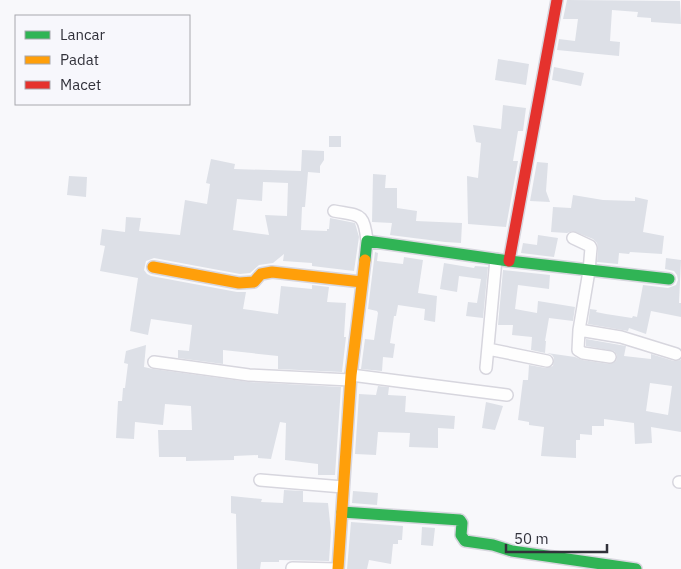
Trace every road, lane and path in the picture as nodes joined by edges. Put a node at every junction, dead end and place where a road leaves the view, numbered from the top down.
1 (557, 0) edge
2 (334, 211) dead end
3 (573, 238) dead end
4 (367, 241) junction
5 (496, 259) junction
6 (509, 261) junction
7 (153, 267) dead end
8 (589, 271) junction
9 (669, 279) dead end
10 (362, 282) junction
11 (578, 330) junction
12 (488, 349) junction
13 (676, 354) dead end
14 (610, 357) dead end
15 (547, 360) dead end
16 (154, 362) dead end
17 (486, 368) dead end
18 (351, 378) junction
19 (507, 395) dead end
20 (260, 480) dead end
21 (343, 487) junction
22 (342, 512) junction
23 (292, 568) edge
24 (338, 569) edge
25 (636, 569) edge

1 - 6 street
2 - 4 street
3 - 8 street
4 - 5 street
4 - 10 street
5 - 6 street
5 - 12 street
6 - 8 street
7 - 10 street
8 - 9 street
8 - 11 street
10 - 18 street
11 - 13 street
11 - 14 street
12 - 15 street
12 - 17 street
16 - 18 street
18 - 19 street
18 - 21 street
20 - 21 street
21 - 22 street
22 - 24 street
22 - 25 street
23 - 24 street

